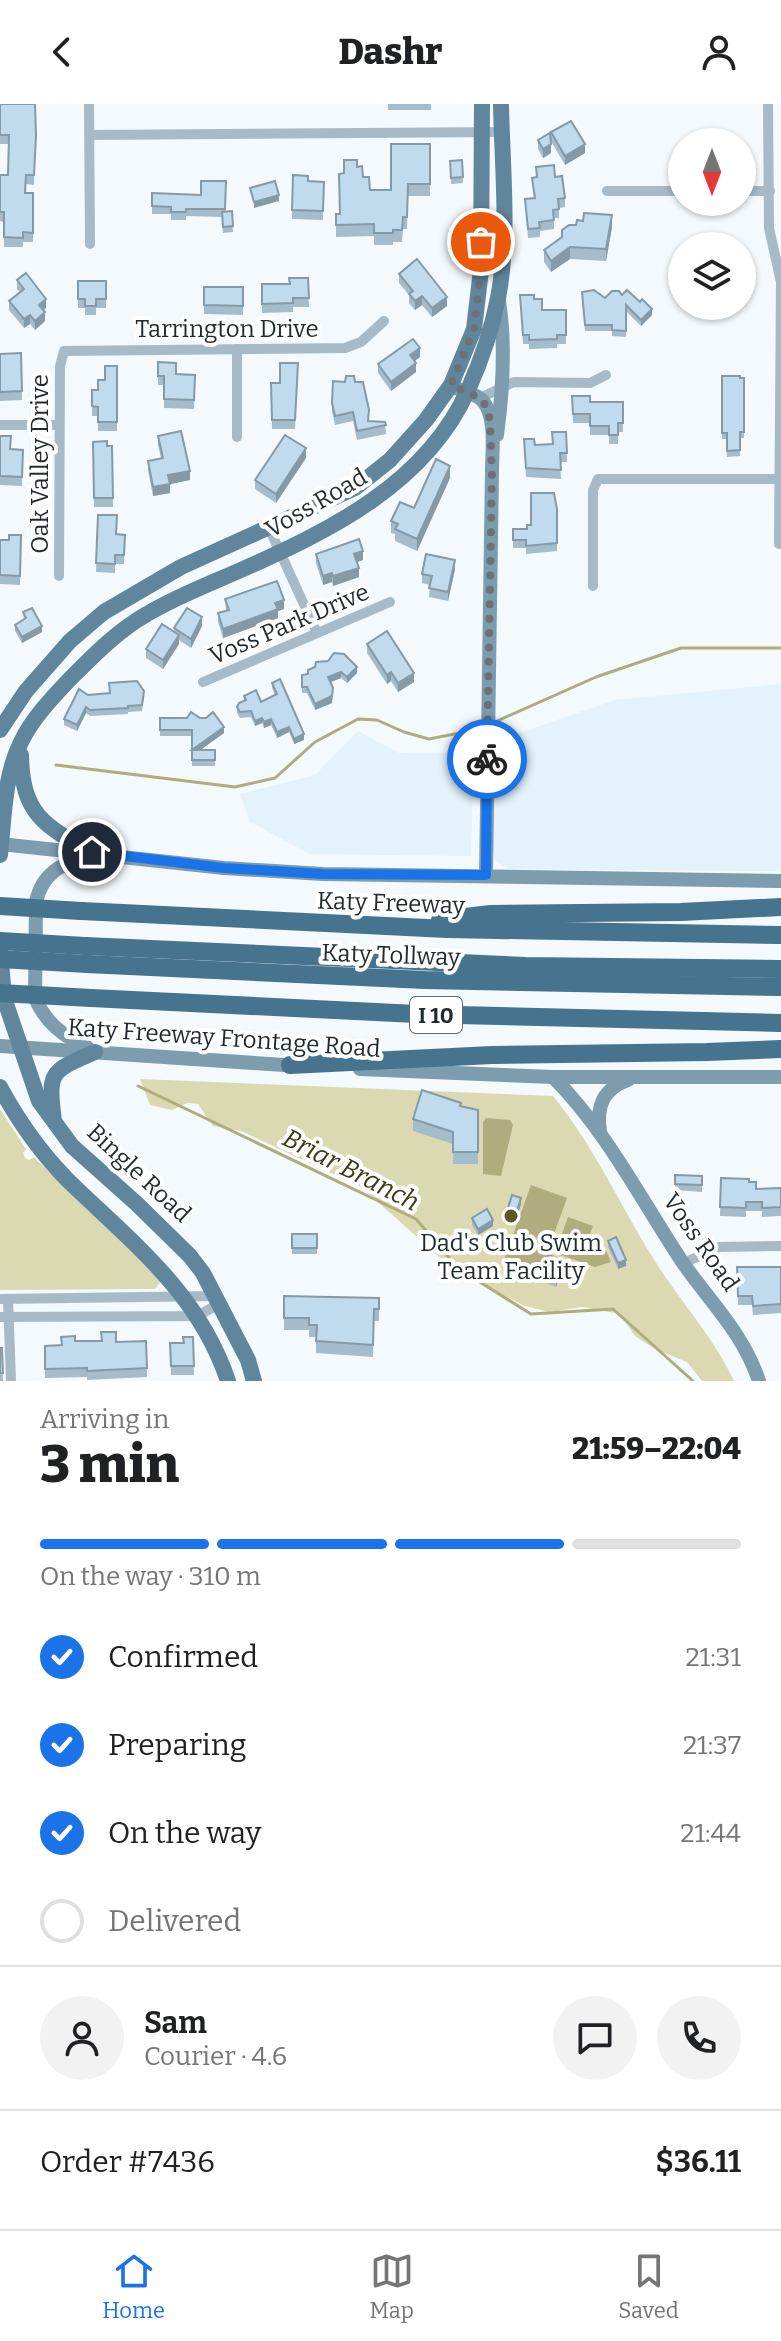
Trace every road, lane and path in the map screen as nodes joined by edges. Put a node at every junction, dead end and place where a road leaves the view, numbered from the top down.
1 (89, 104) edge
2 (482, 104) edge
3 (501, 104) edge
4 (768, 104) edge
5 (482, 132) junction
6 (502, 132) junction
7 (90, 135) junction
8 (607, 191) dead end
9 (668, 191) edge
10 (756, 191) edge
11 (770, 191) junction
12 (90, 244) dead end
13 (498, 297) junction
14 (384, 321) dead end
15 (237, 349) junction
16 (62, 352) joint
17 (606, 375) dead end
18 (451, 385) junction
19 (502, 386) junction
20 (474, 395) junction
21 (0, 425) edge
22 (59, 425) junction
23 (237, 437) dead end
24 (492, 471) junction
25 (778, 479) junction
26 (269, 528) junction
27 (779, 544) dead end
28 (280, 552) junction
29 (59, 576) dead end
30 (593, 586) dead end
31 (390, 602) dead end
32 (104, 612) junction
33 (122, 631) junction
34 (317, 633) junction
35 (203, 682) dead end
36 (0, 730) edge
37 (21, 742) junction
38 (0, 848) edge
39 (92, 852) junction
40 (486, 875) junction
41 (781, 881) edge
42 (0, 906) edge
43 (781, 907) edge
44 (384, 927) junction
45 (781, 935) edge
46 (0, 941) edge
47 (0, 948) edge
48 (86, 955) junction
49 (0, 959) edge
50 (781, 969) edge
51 (781, 987) edge
52 (0, 993) edge
53 (781, 1023) edge
54 (0, 1046) edge
55 (19, 1046) junction
56 (781, 1049) edge
57 (95, 1052) junction
58 (290, 1065) junction
59 (553, 1077) junction
60 (781, 1077) edge
61 (632, 1078) junction
62 (0, 1087) edge
63 (55, 1123) junction
64 (600, 1132) junction
65 (137, 1204) junction
66 (118, 1225) junction
67 (781, 1246) edge
68 (684, 1263) junction
69 (4, 1299) edge
70 (186, 1299) junction
71 (217, 1300) junction
72 (197, 1316) junction
73 (4, 1317) edge
74 (11, 1381) edge
75 (228, 1381) edge
76 (254, 1381) edge
77 (759, 1381) edge

1 - 7 street
2 - 5 main road, Voss Road
3 - 6 main road, Voss Road
4 - 11 street
5 - 6 street
5 - 7 street
5 - 18 main road, Voss Road
6 - 13 main road, Voss Road
7 - 12 street
8 - 9 street
10 - 11 street
11 - 25 street
13 - 19 main road
13 - 20 main road, Voss Road
14 - 15 street, Tarrington Drive
15 - 16 street, Tarrington Drive
15 - 23 street
16 - 22 street, Oak Valley Drive
17 - 19 street
18 - 20 main road
18 - 26 main road, Voss Road
19 - 20 street
19 - 24 main road
20 - 24 main road
20 - 28 main road, Voss Road
21 - 22 street
22 - 29 street, Oak Valley Drive
24 - 40 main road
25 - 27 street
25 - 30 street
26 - 28 street
26 - 32 main road, Voss Road
28 - 33 main road, Voss Road
28 - 34 street
31 - 34 street, Voss Park Drive
32 - 33 main road
32 - 36 main road, Voss Road
33 - 37 main road, Voss Road
34 - 35 street, Voss Park Drive
37 - 38 main road, Voss Road
37 - 39 main road
38 - 39 main road
39 - 40 main road
39 - 57 main road
40 - 41 main road
42 - 44 highway, Katy Freeway, bridge
43 - 44 highway
44 - 45 highway, Katy Freeway
46 - 48 highway, Katy Tollway, bridge
47 - 55 main road, Bingle Road
48 - 49 highway, Katy Tollway, bridge
48 - 50 highway, Katy Tollway
48 - 51 highway, Katy Tollway
52 - 53 highway, I 10, bridge
54 - 55 main road, Katy Freeway Frontage Road
55 - 57 main road, Katy Freeway Frontage Road
55 - 63 main road, Bingle Road
56 - 58 highway
57 - 58 main road, Katy Freeway Frontage Road
57 - 63 main road
58 - 59 main road, Katy Freeway Frontage Road
59 - 61 main road, Katy Freeway Frontage Road
59 - 64 main road, Voss Road
60 - 61 main road, Katy Freeway Frontage Road
61 - 64 main road
62 - 66 main road
63 - 65 main road, Bingle Road
64 - 68 main road, Voss Road
65 - 66 main road
65 - 71 main road, Bingle Road
66 - 70 main road
67 - 68 street
68 - 77 main road, Voss Road
69 - 70 street
69 - 73 street
70 - 71 street
70 - 72 main road
71 - 72 street
71 - 76 main road, Bingle Road
72 - 73 street
72 - 75 main road
73 - 74 street

